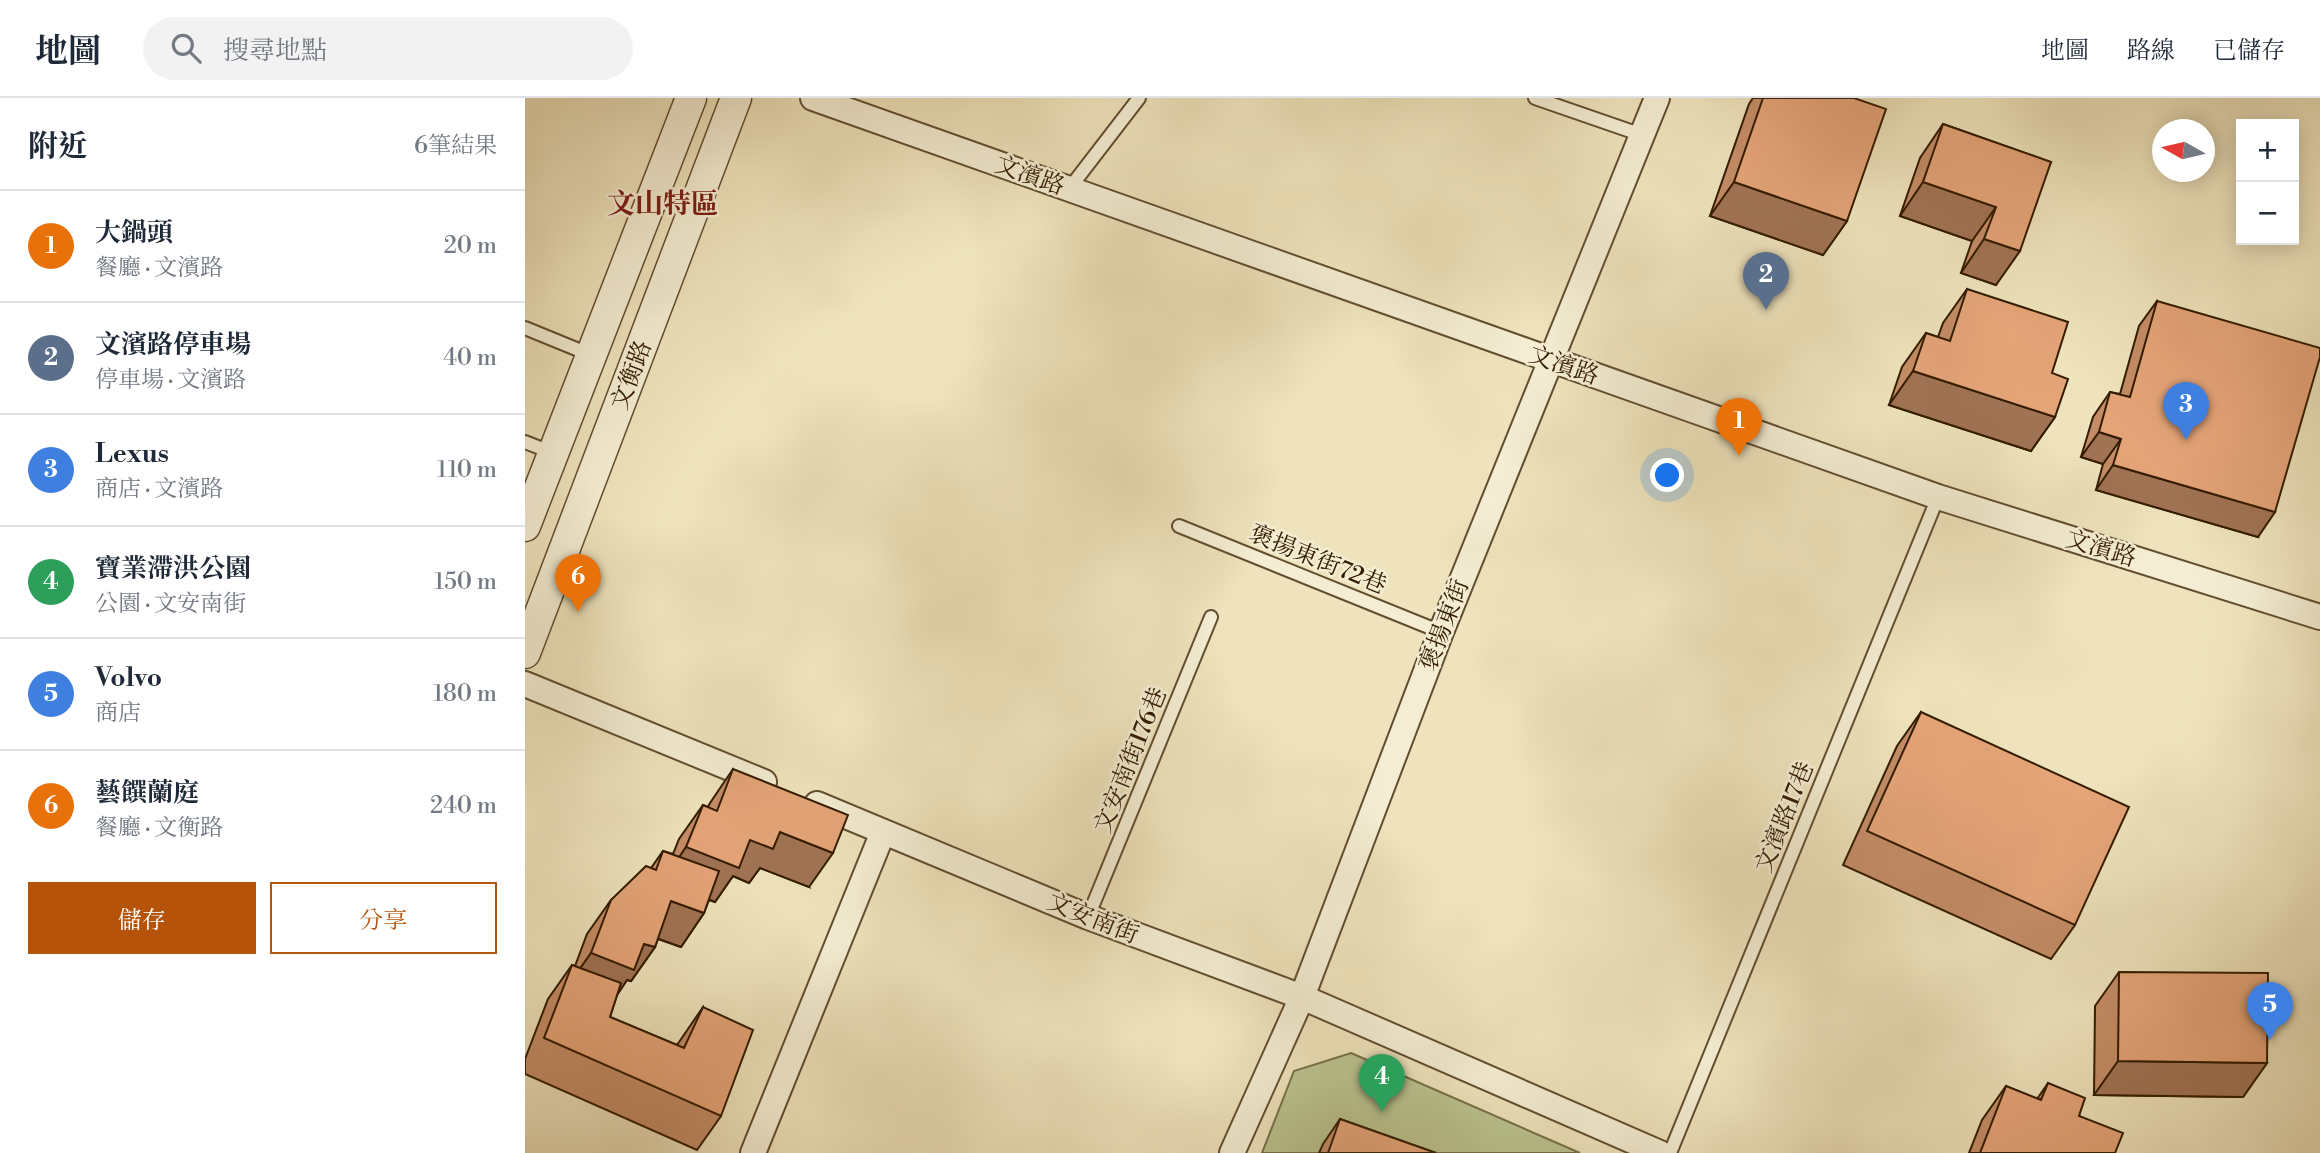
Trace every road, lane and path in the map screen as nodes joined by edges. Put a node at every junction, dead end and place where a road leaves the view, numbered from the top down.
1 (691, 98) edge
2 (736, 98) edge
3 (813, 98) edge
4 (1139, 98) edge
5 (1535, 98) edge
6 (1657, 98) edge
7 (1642, 135) junction
8 (1069, 189) junction
9 (525, 328) edge
10 (591, 355) junction
11 (1550, 361) junction
12 (525, 442) edge
13 (553, 454) junction
14 (1938, 498) junction
15 (525, 526) edge
16 (1179, 526) dead end
17 (1210, 617) dead end
18 (2320, 617) edge
19 (1441, 632) junction
20 (525, 653) edge
21 (525, 684) edge
22 (883, 832) junction
23 (1089, 918) junction
24 (1301, 997) junction
25 (753, 1153) edge
26 (1232, 1153) edge
27 (1660, 1153) edge
28 (1670, 1153) edge

1 - 10 street, 文衡路
2 - 20 street, 文衡路
3 - 8 street, 文濱路
4 - 8 lane
5 - 7 lane
6 - 7 street, 褒揚東街
7 - 11 street, 褒揚東街
8 - 11 street, 文濱路
9 - 10 lane
10 - 13 street, 文衡路
11 - 14 street, 文濱路
11 - 19 street, 褒揚東街
12 - 13 lane
13 - 15 street, 文衡路
14 - 18 street, 文濱路
14 - 28 lane, 文濱路17巷
16 - 19 lane, 褒揚東街72巷
17 - 23 lane, 文安南街176巷
19 - 24 street, 褒揚東街
21 - 22 street, 文安南街
22 - 23 street, 文安南街
22 - 25 street
23 - 24 street, 文安南街
24 - 26 street, 褒揚東街
24 - 27 street, 文安南街

